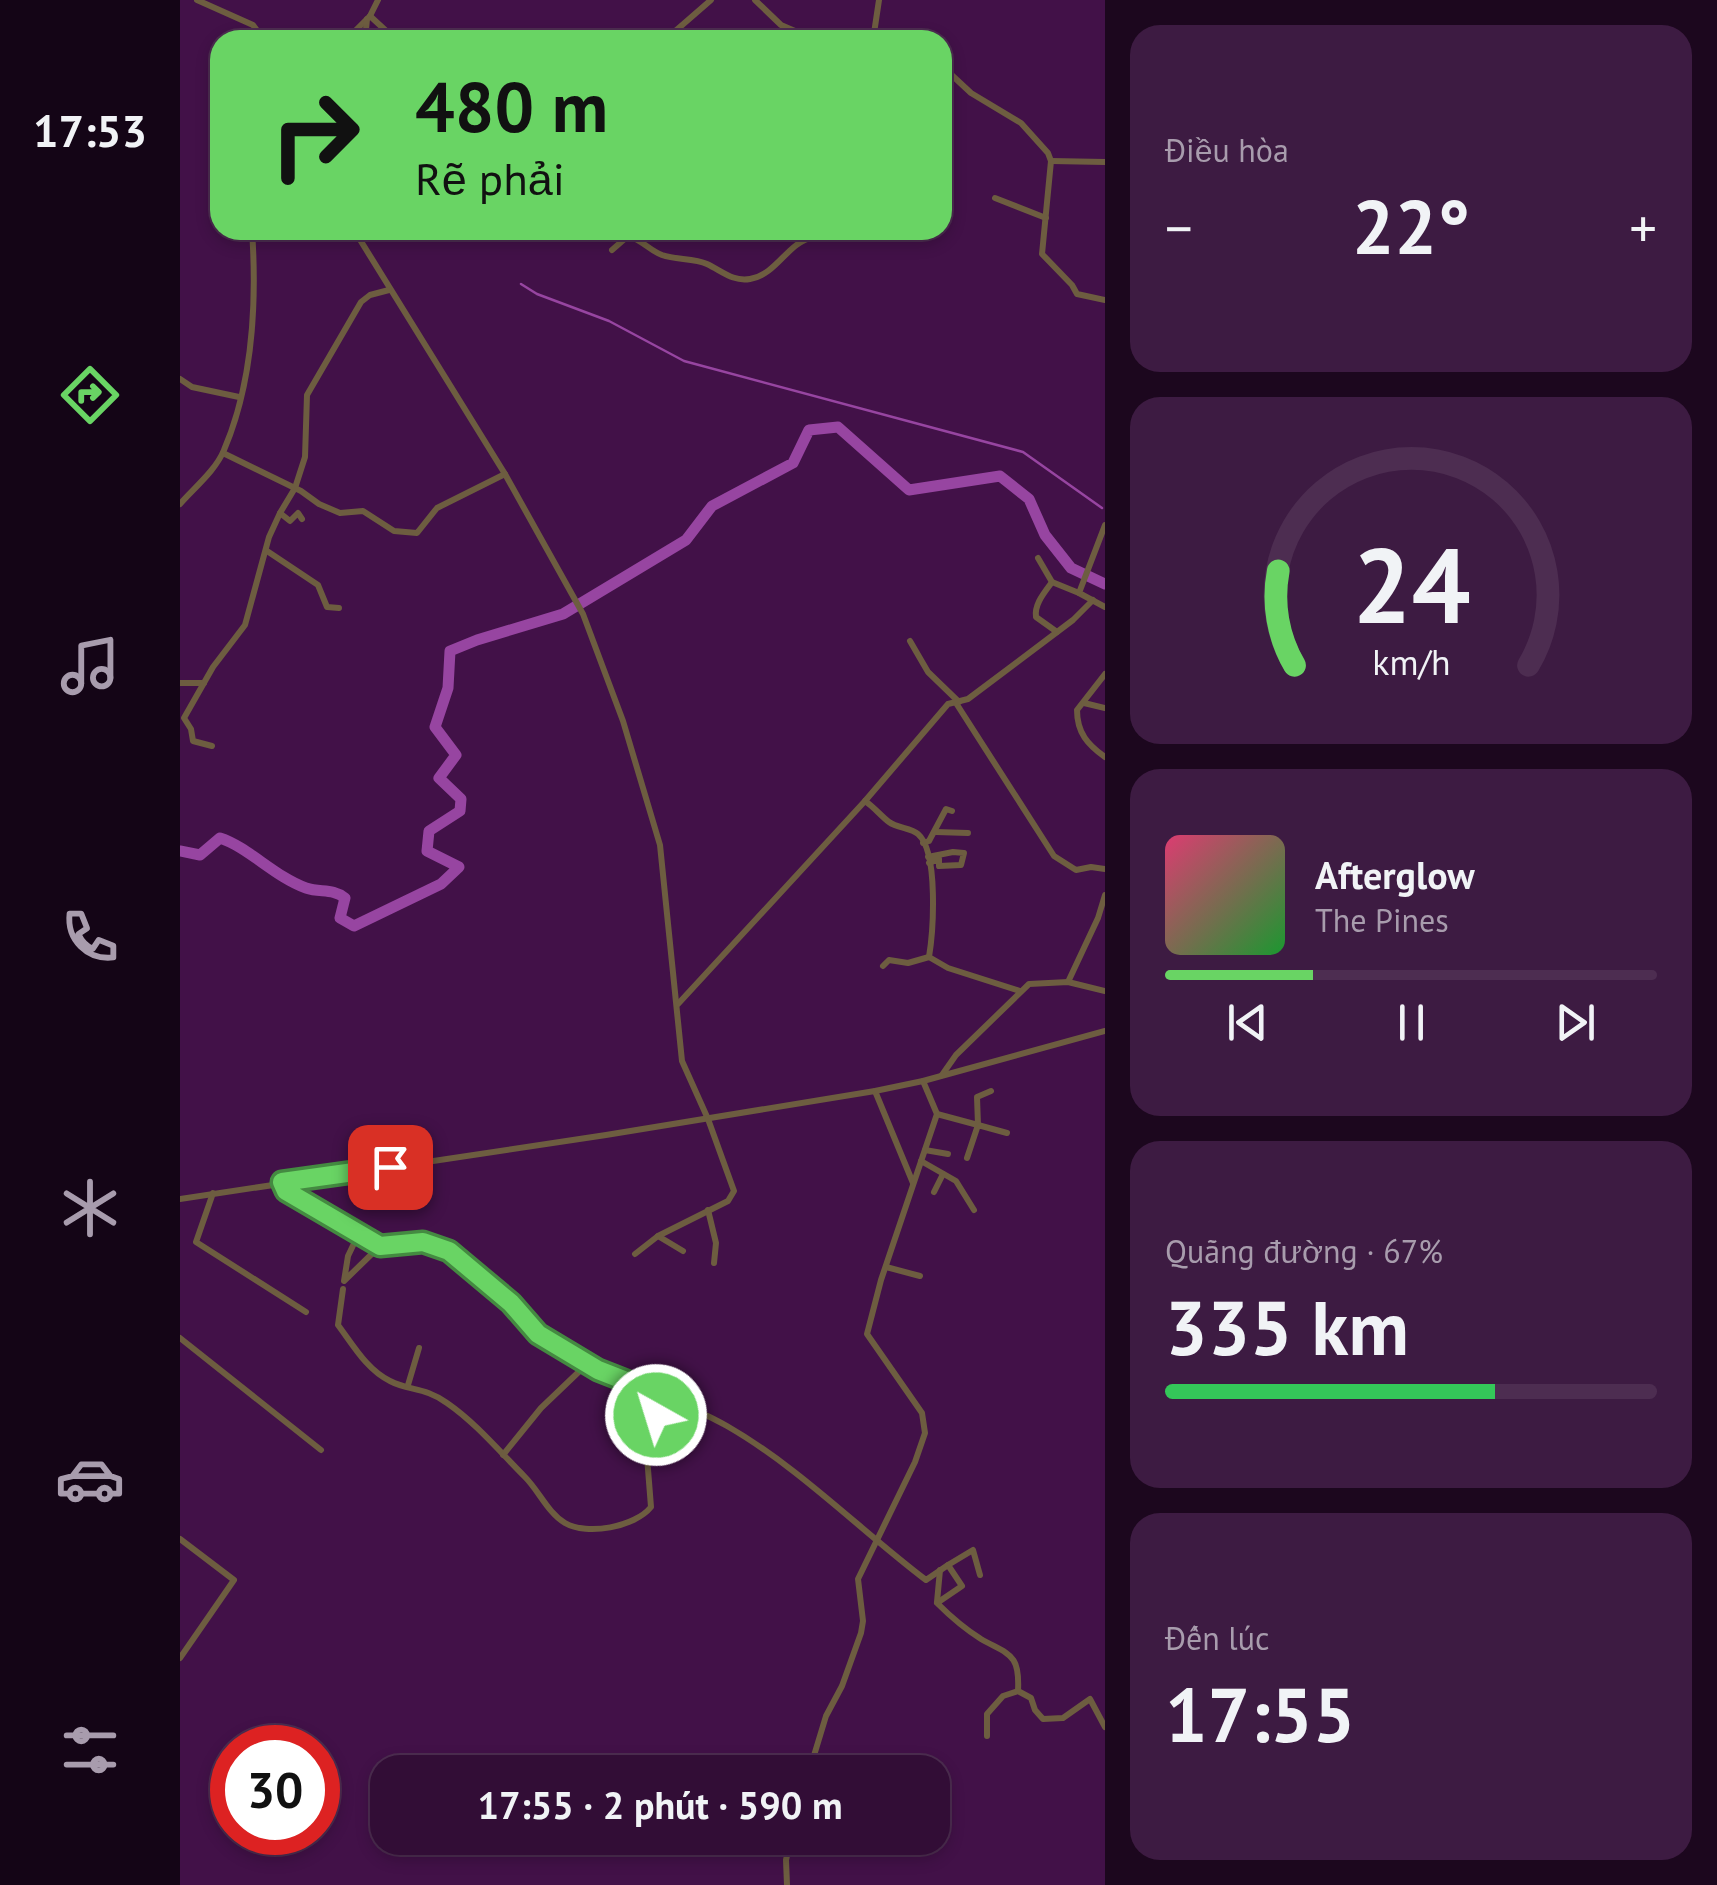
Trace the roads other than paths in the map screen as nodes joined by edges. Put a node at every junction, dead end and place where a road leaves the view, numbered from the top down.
1 (198, 0) edge
2 (378, 0) edge
3 (711, 0) edge
4 (755, 0) edge
5 (879, 0) edge
6 (368, 18) junction
7 (257, 30) edge
8 (356, 30) edge
9 (366, 30) edge
10 (383, 30) edge
11 (677, 30) edge
12 (793, 30) edge
13 (874, 30) edge
14 (952, 76) edge
15 (1051, 161) junction
16 (1104, 162) edge
17 (995, 198) dead end
18 (1046, 218) junction
19 (252, 240) edge
20 (360, 240) edge
21 (623, 240) edge
22 (639, 240) edge
23 (806, 240) edge
24 (612, 250) dead end
25 (389, 290) junction
26 (1104, 300) edge
27 (180, 379) edge
28 (240, 397) junction
29 (224, 453) junction
30 (505, 474) junction
31 (295, 488) junction
32 (180, 503) edge
33 (280, 513) junction
34 (302, 518) dead end
35 (1104, 525) edge
36 (267, 551) junction
37 (1038, 558) dead end
38 (1052, 582) junction
39 (1079, 593) junction
40 (1094, 600) junction
41 (1104, 606) edge
42 (339, 608) dead end
43 (1057, 632) junction
44 (910, 642) dead end
45 (1104, 674) edge
46 (204, 682) junction
47 (180, 683) edge
48 (1084, 702) junction
49 (958, 703) junction
50 (1104, 708) edge
51 (212, 746) dead end
52 (1104, 758) edge
53 (865, 801) junction
54 (952, 811) dead end
55 (935, 832) junction
56 (968, 833) dead end
57 (922, 842) junction
58 (928, 860) junction
59 (1104, 869) edge
60 (1104, 895) edge
61 (929, 957) junction
62 (883, 966) dead end
63 (1068, 982) junction
64 (1104, 991) edge
65 (1020, 992) junction
66 (677, 1005) junction
67 (1104, 1032) edge
68 (941, 1076) junction
69 (923, 1082) junction
70 (874, 1091) junction
71 (991, 1091) dead end
72 (937, 1114) junction
73 (708, 1119) junction
74 (978, 1125) junction
75 (1007, 1133) dead end
76 (925, 1150) junction
77 (948, 1154) dead end
78 (967, 1158) dead end
79 (921, 1161) junction
80 (942, 1174) junction
81 (282, 1182) junction
82 (913, 1184) junction
83 (934, 1192) dead end
84 (213, 1193) junction
85 (180, 1199) edge
86 (708, 1210) junction
87 (974, 1210) dead end
88 (360, 1233) junction
89 (658, 1236) junction
90 (380, 1246) junction
91 (684, 1252) dead end
92 (635, 1254) dead end
93 (714, 1263) dead end
94 (886, 1268) junction
95 (920, 1276) dead end
96 (343, 1285) junction
97 (354, 1290) dead end
98 (306, 1312) dead end
99 (180, 1338) edge
100 (419, 1348) dead end
101 (588, 1364) junction
102 (408, 1385) junction
103 (649, 1390) junction
104 (321, 1450) dead end
105 (503, 1455) junction
106 (180, 1539) edge
107 (876, 1542) junction
108 (948, 1565) junction
109 (940, 1570) junction
110 (980, 1576) dead end
111 (936, 1603) junction
112 (180, 1658) edge
113 (1018, 1690) junction
114 (1104, 1727) edge
115 (987, 1736) dead end
116 (814, 1755) edge
117 (787, 1855) edge
118 (787, 1885) edge

1 - 7 street
2 - 6 street
3 - 11 street
4 - 12 street
5 - 13 street
6 - 8 street
6 - 9 street
6 - 10 street
14 - 15 street
15 - 16 street
15 - 18 street
17 - 18 street
18 - 26 street
19 - 28 street
20 - 25 street
21 - 24 street
22 - 23 street
25 - 30 street
25 - 31 street
27 - 28 street
28 - 29 street
29 - 31 street
29 - 32 street
30 - 31 street
30 - 66 street
31 - 33 street
33 - 34 street
33 - 36 street
35 - 39 street
36 - 42 street
36 - 46 street
37 - 38 street
38 - 39 street
38 - 43 street
39 - 40 street
40 - 41 street
40 - 43 street
43 - 49 street
44 - 49 street
45 - 48 street
46 - 47 street
46 - 51 street
48 - 50 street
48 - 52 street
49 - 53 street
49 - 59 street
53 - 57 street
53 - 66 street
54 - 55 street
55 - 56 street
55 - 57 street
57 - 58 street
58 - 58 street
58 - 61 street
60 - 63 street
61 - 62 street
61 - 65 street
63 - 64 street
63 - 65 street
65 - 68 street
66 - 73 street
67 - 68 street
68 - 69 street
69 - 70 street
69 - 72 street
70 - 73 street
70 - 82 street
71 - 74 street
72 - 74 street
72 - 76 street
73 - 81 street
73 - 86 street
74 - 75 street
74 - 78 street
76 - 77 street
76 - 79 street
79 - 80 street
79 - 82 street
80 - 83 street
80 - 87 street
81 - 84 street
81 - 88 street
82 - 94 street
84 - 85 street
84 - 98 street
86 - 89 street
86 - 93 street
88 - 90 street
88 - 96 street
89 - 91 street
89 - 92 street
90 - 96 street
90 - 101 street
94 - 95 street
94 - 107 street
96 - 97 street
96 - 102 street
99 - 104 street
100 - 102 street
101 - 103 street
101 - 105 street
102 - 105 street
103 - 105 street
103 - 107 street
106 - 112 street
107 - 109 street
107 - 116 street
108 - 109 street
108 - 110 street
108 - 111 street
109 - 111 street
111 - 113 street
113 - 114 street
113 - 115 street
117 - 118 street

